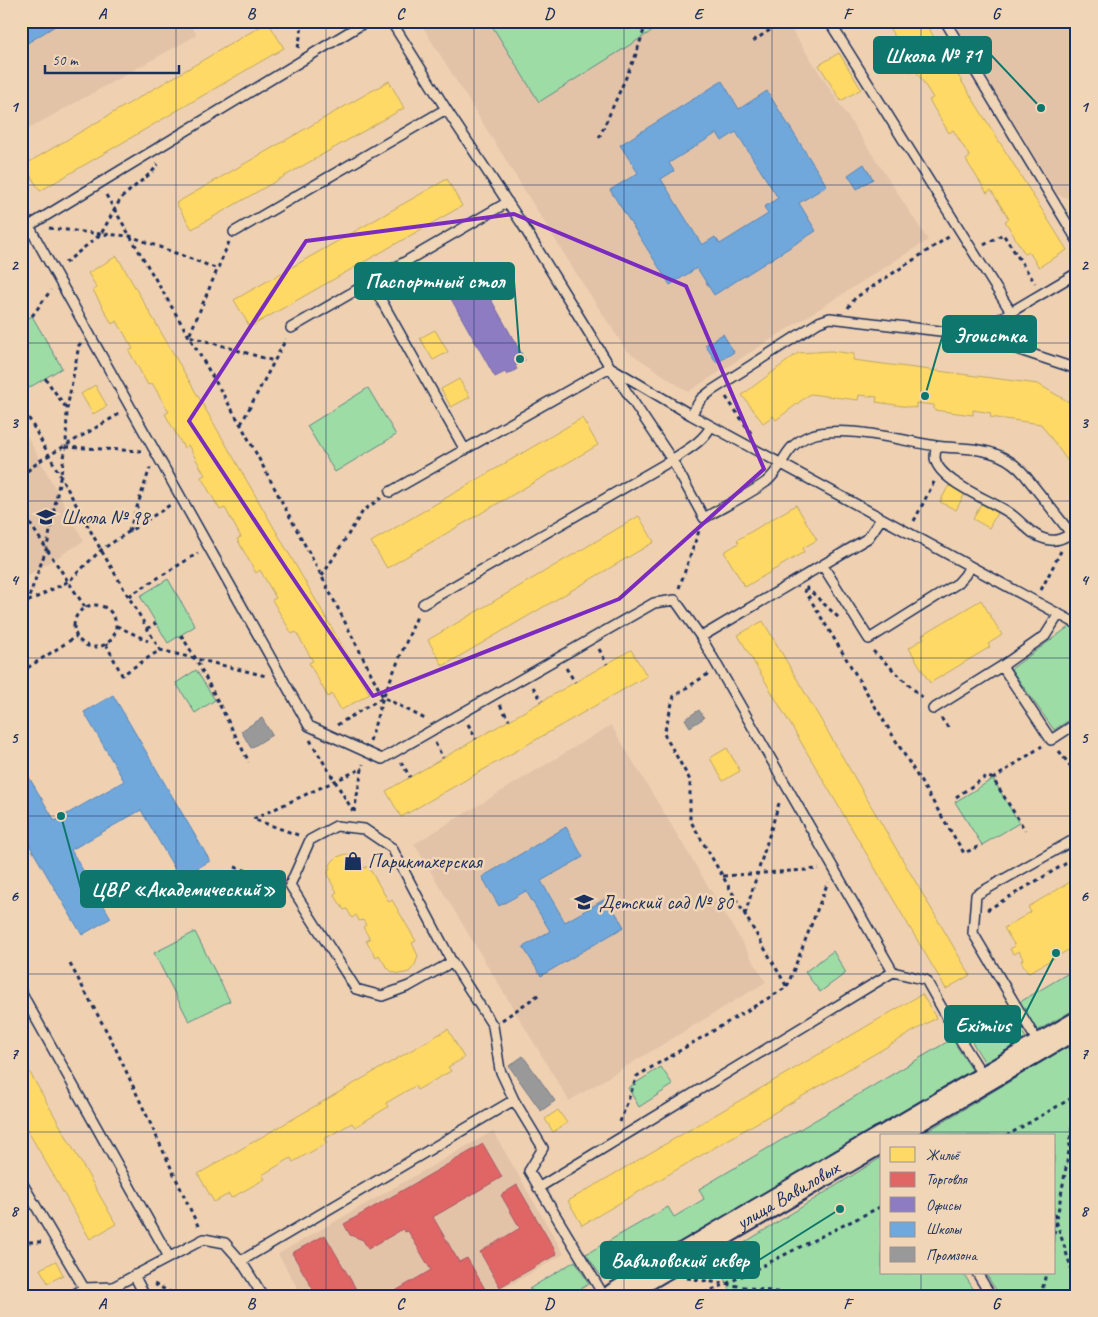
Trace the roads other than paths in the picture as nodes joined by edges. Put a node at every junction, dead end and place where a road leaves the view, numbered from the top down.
1 (367, 21) edge
2 (391, 21) edge
3 (829, 21) edge
4 (945, 21) edge
5 (446, 109) junction
6 (508, 202) junction
7 (234, 232) road end
8 (1077, 240) edge
9 (1077, 273) edge
10 (371, 282) junction
11 (1011, 312) junction
12 (291, 328) road end
13 (974, 335) junction
14 (610, 367) junction
15 (1077, 370) edge
16 (692, 415) junction
17 (711, 426) junction
18 (936, 446) junction
19 (465, 450) junction
20 (672, 460) junction
21 (780, 463) junction
22 (390, 492) road end
23 (882, 518) junction
24 (1074, 538) edge
25 (823, 566) junction
26 (970, 566) junction
27 (423, 604) road end
28 (1059, 614) junction
29 (1077, 624) edge
30 (702, 638) junction
31 (1002, 666) junction
32 (933, 709) road end
33 (1077, 723) edge
34 (1077, 838) edge
35 (452, 962) junction
36 (893, 972) junction
37 (21, 992) edge
38 (1073, 1035) edge
39 (1040, 1046) junction
40 (985, 1078) junction
41 (514, 1100) junction
42 (891, 1134) edge
43 (880, 1140) edge
44 (21, 1181) edge
45 (538, 1188) junction
46 (169, 1257) junction
47 (241, 1261) junction
48 (978, 1274) edge
49 (134, 1275) junction
50 (84, 1288) junction
51 (628, 1292) edge
52 (72, 1296) edge
53 (145, 1296) edge
54 (263, 1296) edge
55 (604, 1296) edge
56 (991, 1296) edge

1 - 30 lane
2 - 5 lane
3 - 11 lane
4 - 8 lane
5 - 6 lane
5 - 7 lane
6 - 10 lane
6 - 14 lane
9 - 11 lane
10 - 12 lane
10 - 19 lane
11 - 13 lane
13 - 15 lane
13 - 16 lane
14 - 16 lane
14 - 19 lane
14 - 20 lane
16 - 17 lane
17 - 20 lane
17 - 21 lane
18 - 21 lane
18 - 24 lane
18 - 24 lane
19 - 22 lane
20 - 21 lane
20 - 27 lane
21 - 23 lane
23 - 25 lane
23 - 26 lane
25 - 26 lane
25 - 30 lane
26 - 28 lane
28 - 29 lane
28 - 31 lane
30 - 36 lane
31 - 32 lane
31 - 33 lane
34 - 39 lane
35 - 35 lane
35 - 41 lane
36 - 40 lane
36 - 45 lane
37 - 46 lane
38 - 39 street
39 - 40 street
40 - 42 street
41 - 45 lane
41 - 47 lane
43 - 51 street, улица Вавиловых
44 - 50 lane
45 - 55 lane
46 - 47 lane
46 - 49 lane
47 - 54 lane
48 - 56 lane
49 - 50 lane
49 - 53 lane
50 - 52 lane

